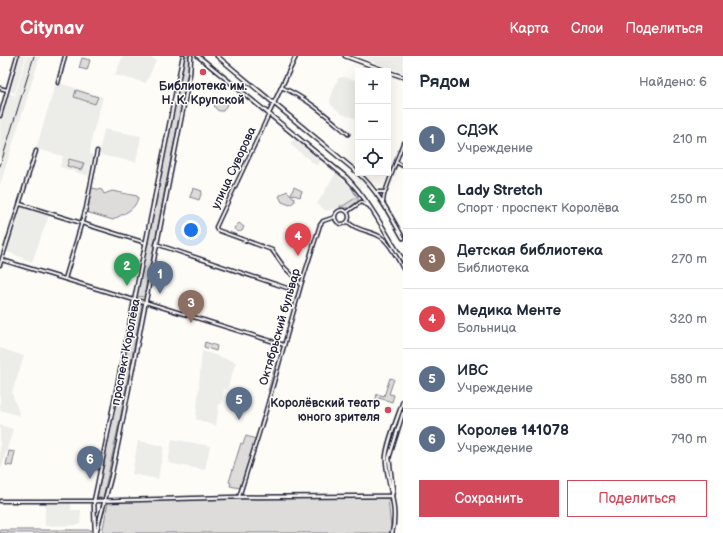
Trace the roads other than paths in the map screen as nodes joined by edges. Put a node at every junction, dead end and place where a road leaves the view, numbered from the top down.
1 (17, 56) edge
2 (65, 56) edge
3 (183, 56) edge
4 (191, 56) edge
5 (198, 56) edge
6 (217, 56) edge
7 (296, 56) edge
8 (345, 56) edge
9 (379, 68) edge
10 (391, 72) edge
11 (403, 77) edge
12 (58, 83) dead end
13 (281, 87) junction
14 (0, 88) edge
15 (8, 90) junction
16 (274, 103) junction
17 (269, 113) junction
18 (0, 116) edge
19 (348, 134) dead end
20 (403, 143) edge
21 (36, 151) dead end
22 (97, 151) dead end
23 (396, 162) junction
24 (403, 166) edge
25 (355, 170) edge
26 (361, 176) edge
27 (375, 192) junction
28 (384, 192) junction
29 (361, 193) junction
30 (361, 202) junction
31 (383, 203) junction
32 (20, 204) junction
33 (371, 207) junction
34 (348, 212) junction
35 (335, 217) junction
36 (82, 222) junction
37 (348, 222) junction
38 (403, 238) edge
39 (146, 243) junction
40 (156, 244) junction
41 (2, 260) junction
42 (403, 260) edge
43 (0, 265) edge
44 (403, 269) edge
45 (65, 279) junction
46 (301, 285) junction
47 (287, 288) dead end
48 (134, 300) junction
49 (145, 302) junction
50 (284, 345) junction
51 (403, 402) edge
52 (403, 413) edge
53 (392, 496) junction
54 (239, 497) junction
55 (105, 500) junction
56 (0, 501) edge
57 (94, 501) junction
58 (102, 513) junction
59 (94, 515) junction
60 (96, 533) edge
61 (392, 533) edge

1 - 15 street
2 - 12 street
3 - 39 main road, проспект Королёва
4 - 40 main road, проспект Королёва
5 - 17 main road
6 - 16 main road
7 - 13 main road
8 - 9 main road
10 - 11 main road
13 - 16 main road
13 - 19 street
14 - 15 street
15 - 18 street
16 - 17 main road
16 - 25 main road
17 - 29 main road
17 - 46 street, улица Суворова
20 - 23 street
21 - 32 street
22 - 36 street
23 - 24 street
23 - 28 street
26 - 27 main road
27 - 28 street
27 - 31 main road
28 - 31 street
29 - 30 street
29 - 33 main road
30 - 33 street
30 - 34 street
31 - 38 main road
32 - 36 street
32 - 41 street
33 - 42 main road
34 - 35 street
34 - 37 street
35 - 37 street
35 - 46 street, Октябрьский бульвар
36 - 39 street
36 - 45 street
37 - 44 street
39 - 48 main road, проспект Королёва
40 - 47 street
40 - 49 main road, проспект Королёва
41 - 43 street
41 - 45 street
45 - 48 street
46 - 50 street, Октябрьский бульвар
48 - 49 street
48 - 57 main road, проспект Королёва
49 - 50 street
49 - 55 main road, проспект Королёва
50 - 54 street, Октябрьский бульвар
51 - 53 main road
52 - 53 main road
53 - 54 main road
53 - 61 main road
54 - 55 main road
55 - 57 main road
55 - 58 main road, проспект Королёва
56 - 57 street
57 - 59 main road, проспект Королёва
58 - 59 main road
58 - 60 main road, проспект Королёва
59 - 60 main road, проспект Королёва

